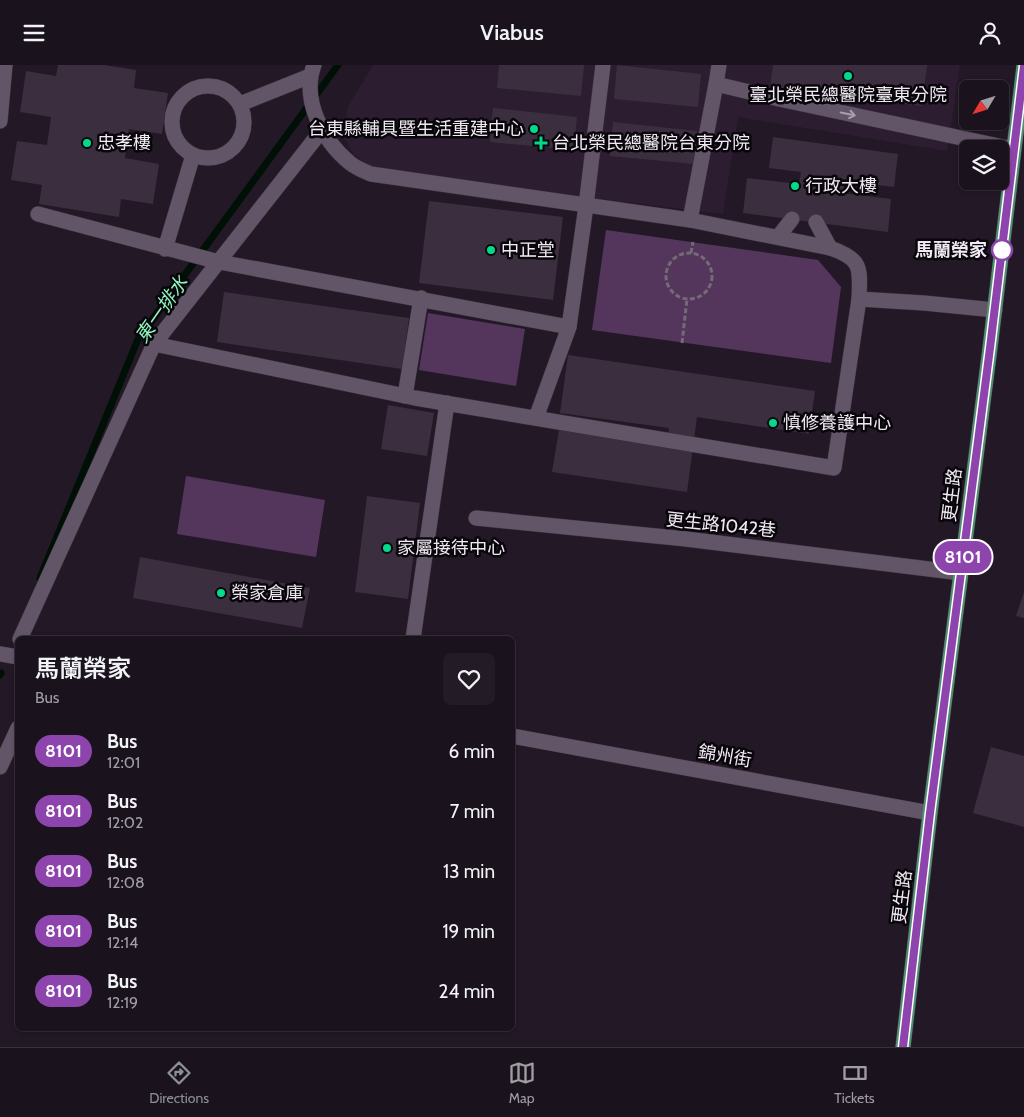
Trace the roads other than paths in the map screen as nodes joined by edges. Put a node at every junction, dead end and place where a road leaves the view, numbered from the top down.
1 (5, 65) edge
2 (603, 65) edge
3 (719, 65) edge
4 (1024, 66) edge
5 (312, 71) edge
6 (716, 84) junction
7 (240, 104) junction
8 (0, 121) edge
9 (322, 130) junction
10 (1014, 149) junction
11 (194, 155) junction
12 (586, 206) junction
13 (38, 214) dead end
14 (792, 219) dead end
15 (690, 220) junction
16 (816, 222) dead end
17 (778, 237) junction
18 (830, 248) junction
19 (171, 250) junction
20 (219, 262) junction
21 (421, 298) junction
22 (859, 299) junction
23 (994, 310) junction
24 (569, 327) junction
25 (154, 344) junction
26 (411, 401) junction
27 (447, 403) junction
28 (536, 418) junction
29 (476, 518) dead end
30 (961, 573) junction
31 (21, 636) edge
32 (413, 636) edge
33 (15, 734) edge
34 (515, 737) edge
35 (0, 767) edge
36 (930, 813) junction
37 (903, 1047) edge

1 - 8 street
2 - 12 street
3 - 6 street
4 - 10 main road, 更生路
5 - 7 street
5 - 9 street
6 -> 10 street
6 - 15 street
7 - 11 street
7 - 11 street
9 - 12 street
9 - 20 street
10 - 23 main road, 更生路
11 - 19 street
12 - 15 street
12 - 24 street
13 - 19 street
14 - 17 street
15 - 17 street
16 - 18 street
17 - 18 street
18 - 22 street
19 - 20 street
20 - 21 street
20 - 25 street
21 - 24 street
21 - 26 street
22 - 23 street
22 - 28 street
23 - 30 main road, 更生路
24 - 28 street
25 - 26 street
25 - 31 street
26 - 27 street
27 - 28 street
27 - 32 street
29 - 30 street, 更生路1042巷
30 - 36 main road, 更生路
33 - 35 street
34 - 36 street, 錦州街
36 - 37 main road, 更生路

